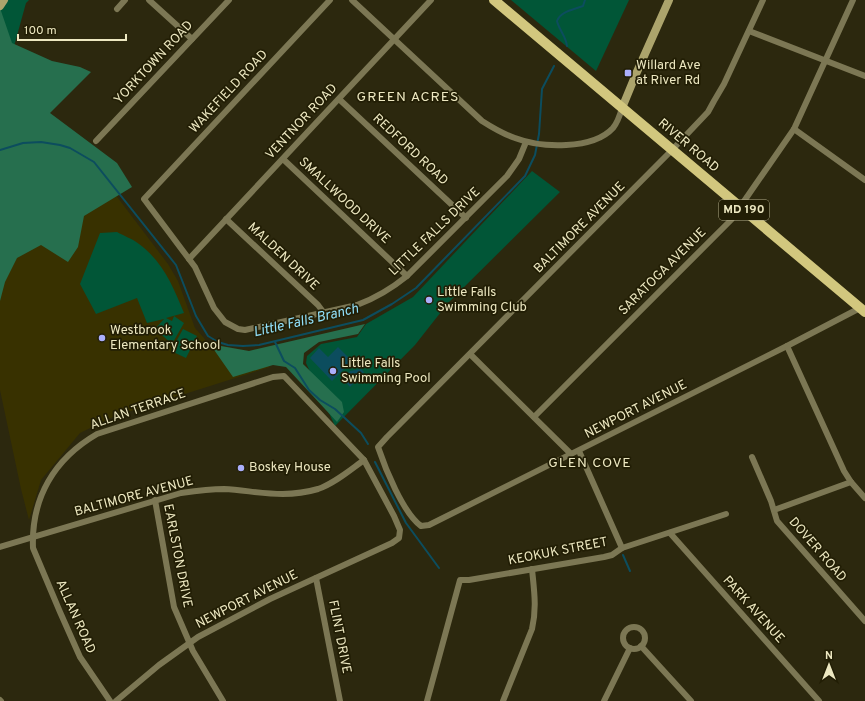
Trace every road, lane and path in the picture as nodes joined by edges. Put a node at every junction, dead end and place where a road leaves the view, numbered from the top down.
1 (4, 0) edge
2 (125, 0) edge
3 (149, 0) edge
4 (229, 0) edge
5 (330, 0) edge
6 (352, 0) edge
7 (431, 0) edge
8 (494, 0) edge
9 (669, 0) edge
10 (763, 0) edge
11 (853, 0) edge
12 (0, 6) edge
13 (117, 9) dead end
14 (749, 31) junction
15 (192, 39) junction
16 (395, 40) junction
17 (826, 60) junction
18 (865, 76) edge
19 (339, 99) junction
20 (622, 108) junction
21 (794, 129) junction
22 (96, 141) dead end
23 (529, 142) junction
24 (672, 150) junction
25 (282, 159) junction
26 (865, 180) edge
27 (144, 199) joint
28 (739, 206) junction
29 (466, 218) junction
30 (226, 219) junction
31 (189, 259) junction
32 (407, 276) junction
33 (863, 310) edge
34 (324, 313) junction
35 (787, 346) junction
36 (470, 354) junction
37 (534, 417) junction
38 (579, 451) junction
39 (571, 454) junction
40 (752, 457) dead end
41 (364, 460) junction
42 (851, 482) junction
43 (865, 498) edge
44 (155, 500) junction
45 (774, 510) junction
46 (726, 514) dead end
47 (421, 526) joint
48 (670, 533) junction
49 (33, 537) junction
50 (0, 548) edge
51 (622, 548) junction
52 (532, 569) junction
53 (316, 578) junction
54 (865, 621) edge
55 (189, 643) junction
56 (641, 646) junction
57 (630, 648) junction
58 (110, 701) edge
59 (116, 701) edge
60 (223, 701) edge
61 (340, 701) edge
62 (427, 701) edge
63 (503, 701) edge
64 (604, 701) edge
65 (691, 701) edge
66 (819, 701) edge

1 - 12 street
2 - 13 street
3 - 15 street
4 - 15 street, YORKTOWN ROAD
5 - 27 street, WAKEFIELD ROAD
6 - 16 street
7 - 16 street, VENTNOR ROAD
8 - 20 main road, RIVER ROAD / MD 190
9 - 20 street
10 - 14 street, BALTIMORE AVENUE
11 - 17 street, SARATOGA AVENUE
14 - 17 street
14 - 24 street, BALTIMORE AVENUE
15 - 22 street, YORKTOWN ROAD
16 - 19 street, VENTNOR ROAD
16 - 23 street
17 - 18 street
17 - 21 street, SARATOGA AVENUE
19 - 25 street, VENTNOR ROAD
19 - 29 street, REDFORD ROAD
20 - 23 street
20 - 24 main road, RIVER ROAD / MD 190
21 - 26 street
21 - 28 street, SARATOGA AVENUE
23 - 29 street, LITTLE FALLS DRIVE
24 - 28 main road, RIVER ROAD / MD 190
24 - 36 street, BALTIMORE AVENUE
25 - 30 street, VENTNOR ROAD
25 - 32 street, SMALLWOOD DRIVE
27 - 31 street, LITTLE FALLS DRIVE
28 - 33 main road, RIVER ROAD / MD 190
28 - 37 street, SARATOGA AVENUE
29 - 32 street, LITTLE FALLS DRIVE
30 - 31 street, VENTNOR ROAD
30 - 34 street, MALDEN DRIVE
31 - 34 street, LITTLE FALLS DRIVE
32 - 34 street, LITTLE FALLS DRIVE
33 - 35 street, NEWPORT AVENUE
35 - 38 street, NEWPORT AVENUE
35 - 42 street
36 - 37 street
36 - 47 street, BALTIMORE AVENUE
37 - 39 street
38 - 39 street, NEWPORT AVENUE
38 - 51 street
39 - 47 street, NEWPORT AVENUE
40 - 45 street, DOVER ROAD
41 - 44 street, BALTIMORE AVENUE
41 - 49 street, ALLAN TERRACE
41 - 53 street, NEWPORT AVENUE
42 - 43 street
42 - 45 street
44 - 49 street, BALTIMORE AVENUE
44 - 55 street, EARLSTON DRIVE
45 - 54 street, DOVER ROAD
46 - 48 street, KEOKUK STREET
48 - 51 street, KEOKUK STREET
48 - 66 street, PARK AVENUE
49 - 50 street, BALTIMORE AVENUE
49 - 58 street, ALLAN ROAD
51 - 52 street, KEOKUK STREET
52 - 62 street, KEOKUK STREET
52 - 63 street
53 - 55 street, NEWPORT AVENUE
53 - 61 street, FLINT DRIVE
55 - 59 street, NEWPORT AVENUE
55 - 60 street, EARLSTON DRIVE
56 - 57 street
56 - 57 street
56 - 65 street
57 - 64 street

